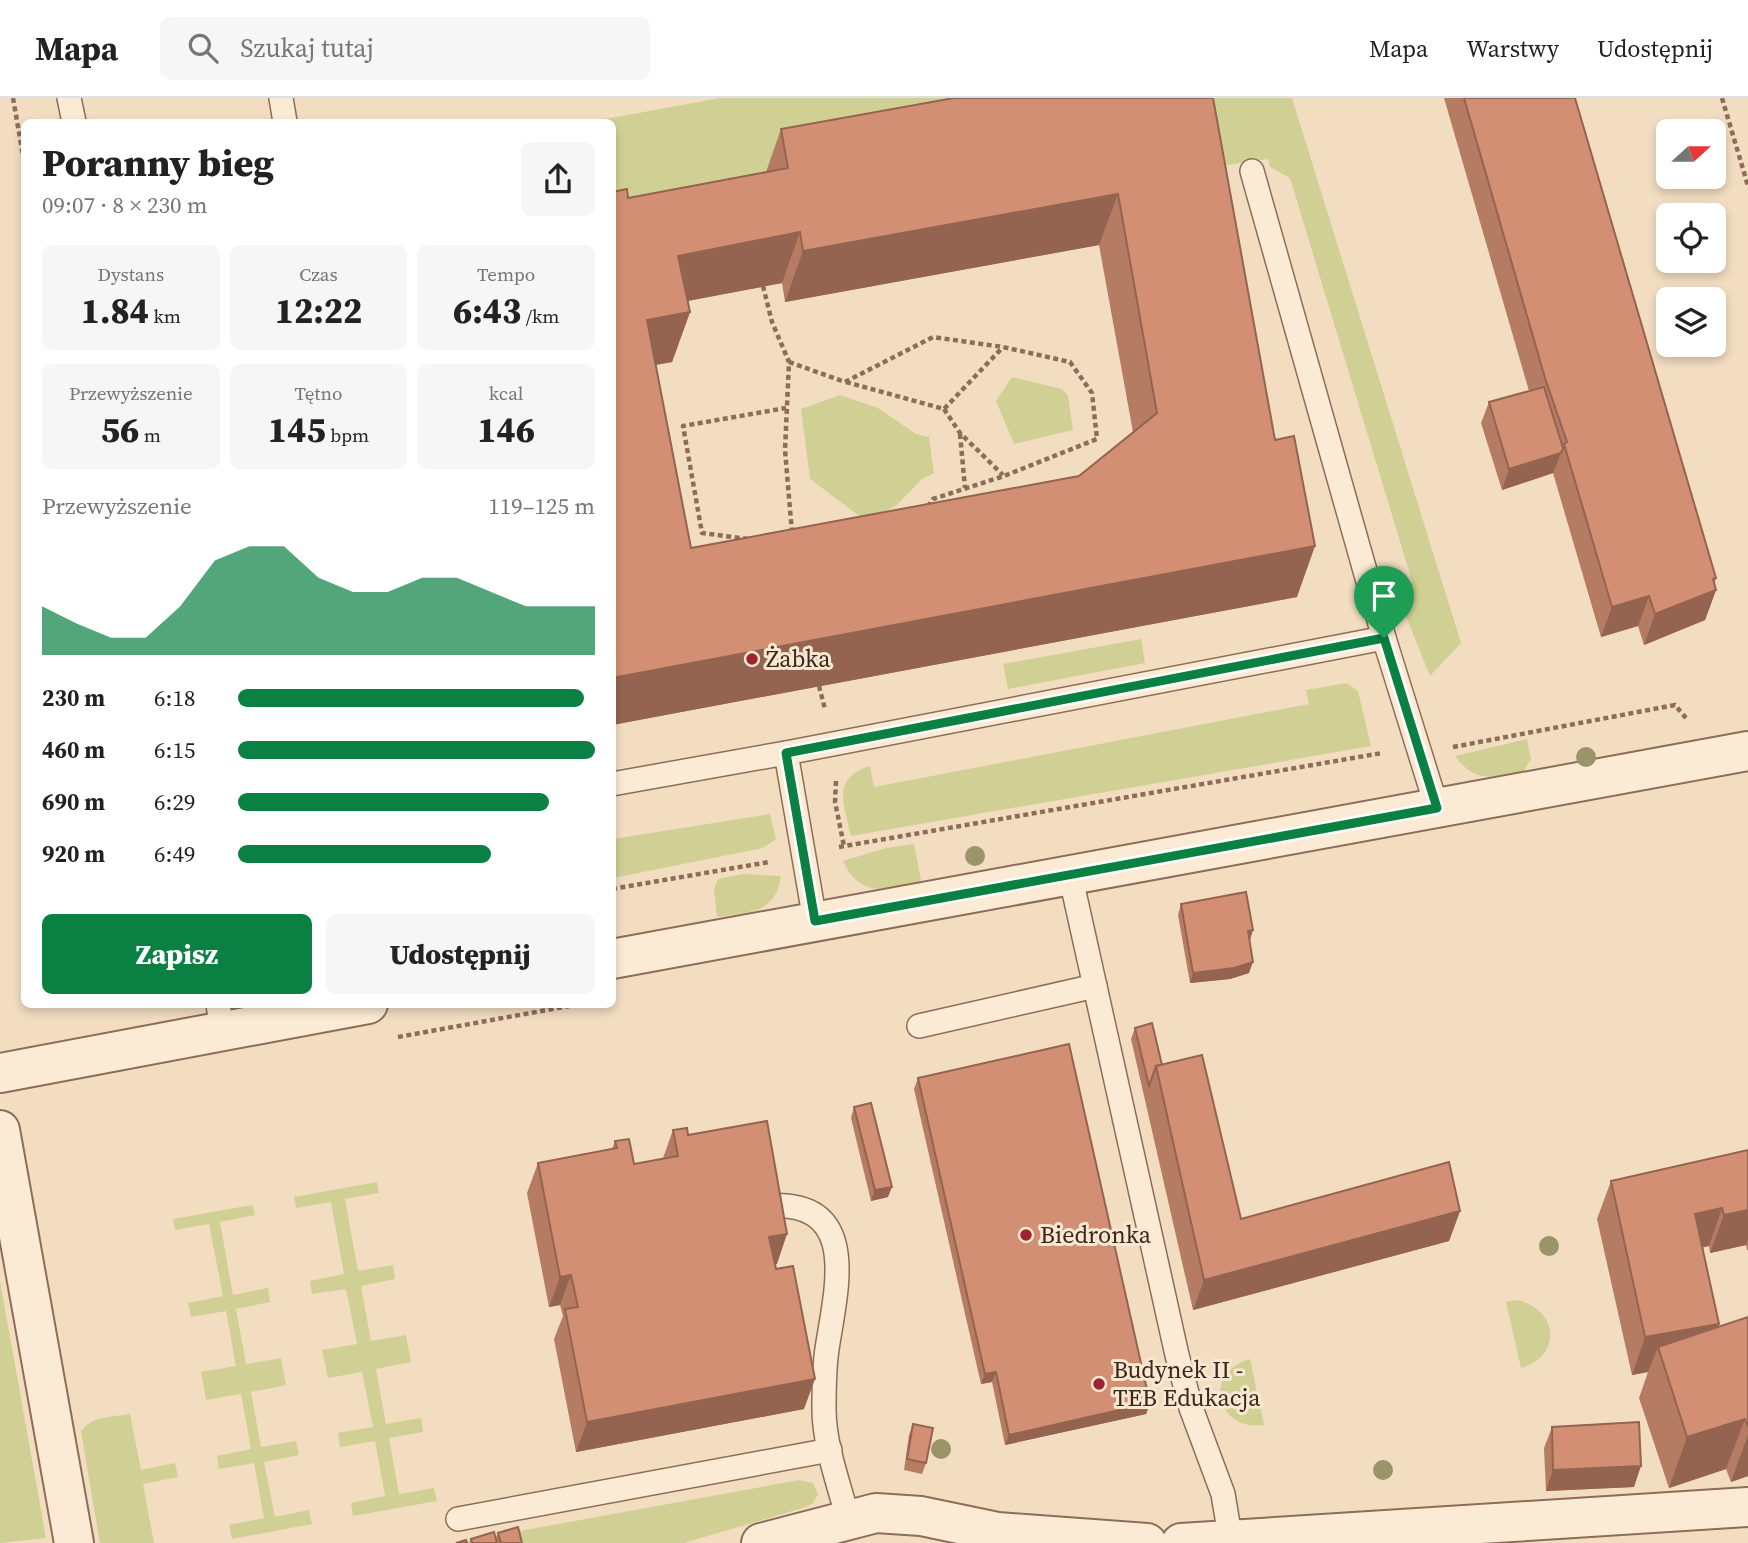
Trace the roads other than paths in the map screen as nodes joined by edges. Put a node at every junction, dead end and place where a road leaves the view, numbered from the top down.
1 (69, 98) edge
2 (281, 98) edge
3 (73, 119) edge
4 (284, 119) edge
5 (1252, 171) dead end
6 (1384, 638) junction
7 (1748, 751) edge
8 (786, 753) junction
9 (616, 783) edge
10 (1437, 808) junction
11 (1070, 874) junction
12 (815, 921) junction
13 (616, 958) edge
14 (1095, 986) junction
15 (326, 1008) edge
16 (220, 1018) edge
17 (919, 1026) dead end
18 (0, 1073) edge
19 (0, 1130) edge
20 (766, 1206) edge
21 (830, 1450) junction
22 (1748, 1507) edge
23 (458, 1519) dead end
24 (848, 1519) junction
25 (995, 1538) edge
26 (1231, 1542) edge
27 (74, 1543) edge
28 (761, 1543) edge
29 (1147, 1543) edge
30 (1181, 1543) edge

1 - 3 lane
2 - 4 lane
5 - 6 lane
6 - 8 lane
6 - 10 lane
7 - 10 street
8 - 9 lane
8 - 12 lane
10 - 11 street
11 - 12 street
11 - 14 lane
12 - 13 street
14 - 17 lane
14 - 26 lane
15 - 16 street
16 - 18 street
19 - 27 street
20 - 21 lane
21 - 23 lane
21 - 24 lane
22 - 26 street
24 - 25 street
24 - 28 street
25 - 29 street
26 - 30 street

